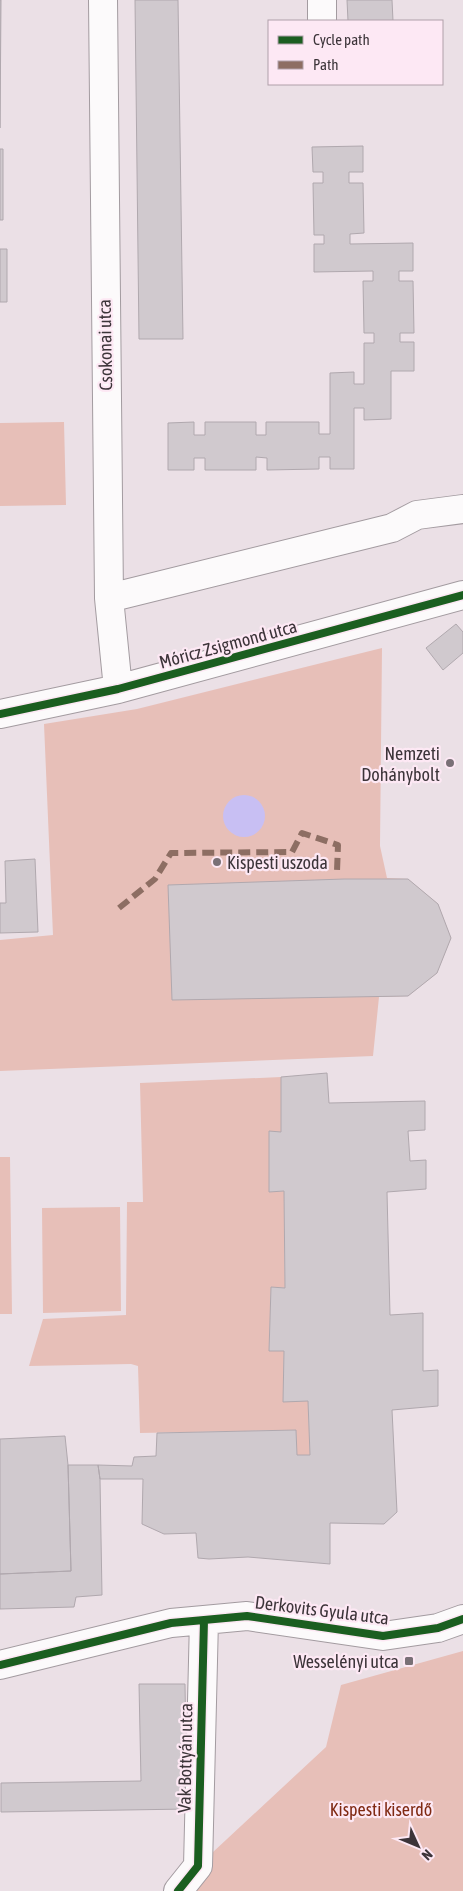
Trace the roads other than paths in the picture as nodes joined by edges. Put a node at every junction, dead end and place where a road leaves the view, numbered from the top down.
1 (103, 0) edge
2 (322, 0) edge
3 (322, 20) edge
4 (463, 508) edge
5 (463, 595) edge
6 (109, 598) junction
7 (118, 689) junction
8 (0, 714) edge
9 (463, 1619) edge
10 (204, 1620) junction
11 (0, 1664) edge
12 (178, 1891) edge

1 - 6 street, Csokonai utca
2 - 3 street
4 - 6 street
5 - 7 street, Móricz Zsigmond utca
6 - 7 street, Csokonai utca
7 - 8 street, Móricz Zsigmond utca
9 - 10 street, Derkovits Gyula utca
10 - 11 street, Derkovits Gyula utca
10 - 12 street, Vak Bottyán utca

